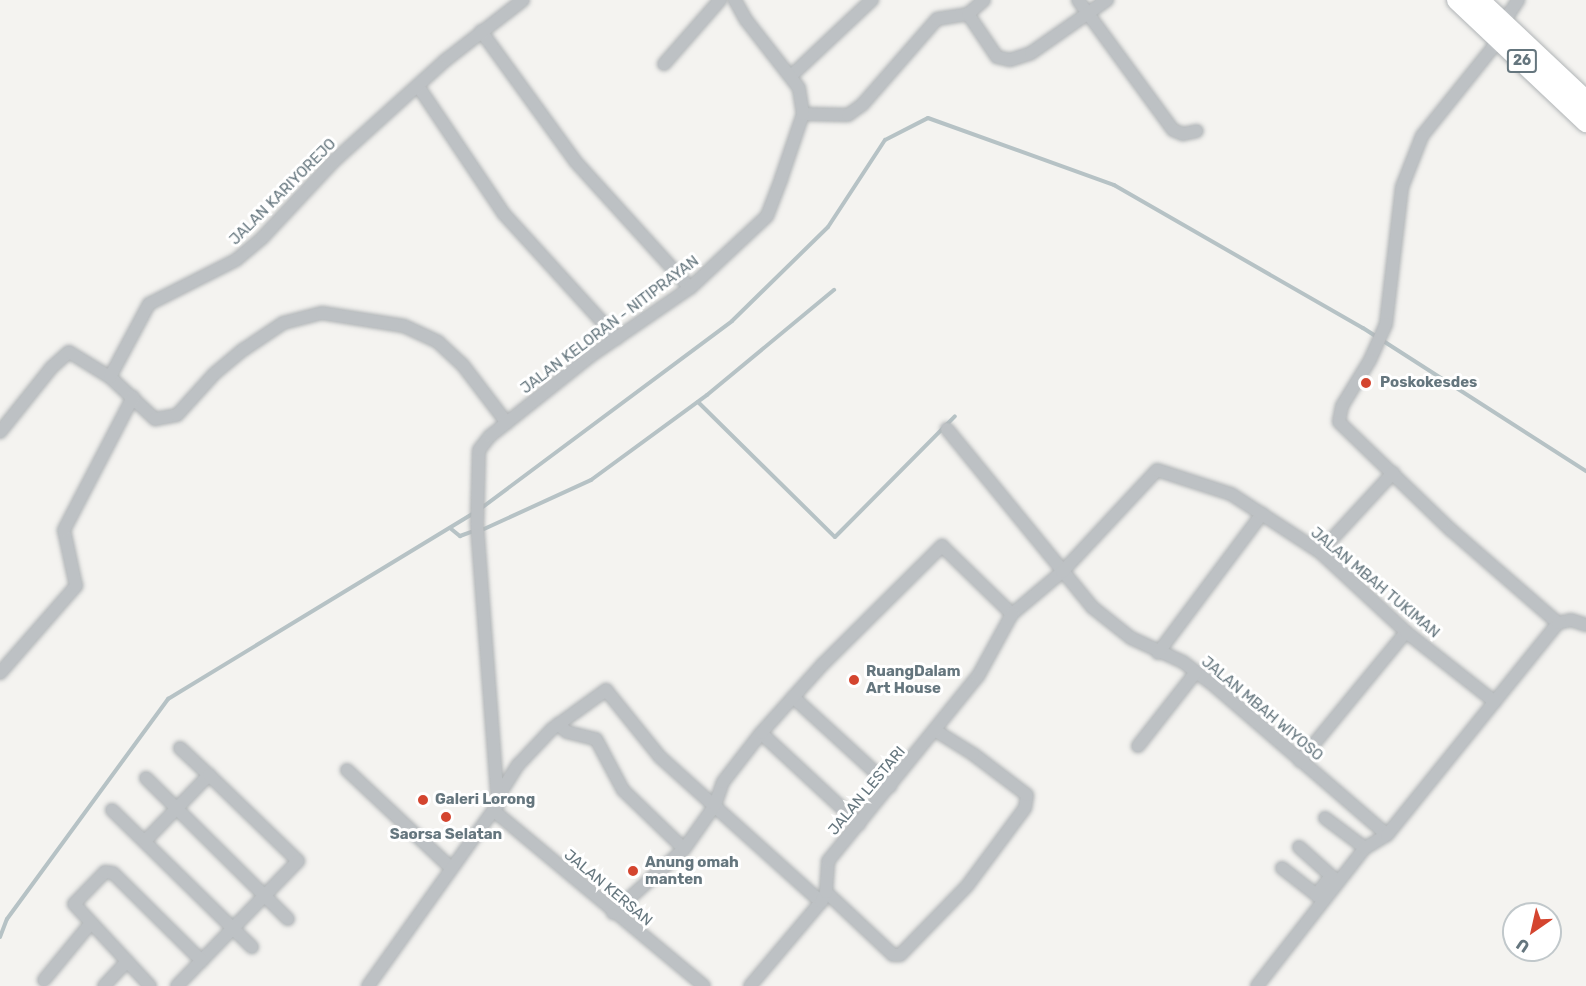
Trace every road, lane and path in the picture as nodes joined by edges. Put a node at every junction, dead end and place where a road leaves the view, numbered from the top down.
1 (523, 0) edge
2 (720, 0) edge
3 (735, 0) edge
4 (872, 0) edge
5 (984, 0) edge
6 (1078, 0) edge
7 (1107, 0) edge
8 (1457, 0) edge
9 (1479, 0) edge
10 (1507, 4) edge
11 (1088, 10) junction
12 (968, 15) junction
13 (481, 31) junction
14 (1532, 44) junction
15 (1494, 46) dead end
16 (664, 64) dead end
17 (792, 75) junction
18 (418, 86) junction
19 (1586, 88) edge
20 (1586, 101) edge
21 (803, 114) junction
22 (1586, 122) edge
23 (1197, 131) dead end
24 (690, 288) junction
25 (617, 338) junction
26 (110, 377) junction
27 (133, 397) junction
28 (507, 423) junction
29 (947, 429) dead end
30 (0, 432) edge
31 (1393, 473) junction
32 (1262, 514) junction
33 (1320, 552) junction
34 (1062, 572) junction
35 (1012, 614) junction
36 (1558, 623) junction
37 (1586, 625) edge
38 (1406, 632) junction
39 (1158, 653) junction
40 (1196, 672) junction
41 (0, 673) edge
42 (793, 697) junction
43 (1495, 702) junction
44 (558, 724) junction
45 (936, 731) junction
46 (761, 733) junction
47 (1138, 746) dead end
48 (180, 748) dead end
49 (1300, 761) junction
50 (347, 770) dead end
51 (209, 775) junction
52 (146, 778) dead end
53 (890, 786) junction
54 (499, 798) junction
55 (715, 805) junction
56 (179, 808) junction
57 (112, 810) dead end
58 (494, 811) junction
59 (1325, 818) dead end
60 (859, 824) junction
61 (1387, 835) junction
62 (146, 840) junction
63 (1299, 847) dead end
64 (1365, 848) junction
65 (684, 849) junction
66 (450, 867) junction
67 (1282, 868) dead end
68 (1335, 879) junction
69 (266, 895) junction
70 (823, 897) junction
71 (1320, 898) junction
72 (613, 913) junction
73 (288, 919) dead end
74 (91, 923) junction
75 (235, 928) junction
76 (252, 947) dead end
77 (127, 961) junction
78 (202, 961) junction
79 (44, 980) dead end
80 (104, 986) edge
81 (150, 986) edge
82 (177, 986) edge
83 (368, 986) edge
84 (704, 986) edge
85 (750, 986) edge
86 (1257, 986) edge

1 - 13 street, JALAN KARIYOREJO
2 - 16 street
3 - 17 street
4 - 17 street
5 - 12 street
6 - 11 street
7 - 11 street
8 - 22 highway, 26
9 - 14 highway, 26
10 - 14 highway
11 - 12 street
11 - 23 street
12 - 21 street
13 - 18 street, JALAN KARIYOREJO
13 - 24 street
14 - 19 highway
14 - 20 highway, 26
15 - 31 street
17 - 21 street
18 - 25 street
18 - 26 street, JALAN KARIYOREJO
21 - 24 street, JALAN KELORAN - NITIPRAYAN
24 - 25 street, JALAN KELORAN - NITIPRAYAN
25 - 28 street, JALAN KELORAN - NITIPRAYAN
26 - 27 street
26 - 30 street
27 - 28 street
27 - 41 street
28 - 54 street, JALAN KELORAN - NITIPRAYAN
29 - 34 street, JALAN MBAH WIYOSO
31 - 33 street
31 - 36 street
32 - 33 street, JALAN MBAH TUKIMAN
32 - 34 street, JALAN MBAH TUKIMAN
32 - 39 street
33 - 38 street, JALAN MBAH TUKIMAN
34 - 35 street
34 - 39 street, JALAN MBAH WIYOSO
35 - 42 street
35 - 45 street, JALAN LESTARI
36 - 37 street
36 - 43 street
38 - 43 street, JALAN MBAH TUKIMAN
38 - 49 street
39 - 40 street, JALAN MBAH WIYOSO
40 - 47 street
40 - 49 street, JALAN MBAH WIYOSO
42 - 46 street
42 - 53 street
43 - 61 street
44 - 54 street
44 - 55 street
44 - 65 street
45 - 53 street, JALAN LESTARI
45 - 70 street
46 - 55 street
46 - 60 street
48 - 51 street
49 - 61 street, JALAN MBAH WIYOSO
50 - 66 street
51 - 56 street
51 - 69 street
52 - 56 street
53 - 60 street, JALAN LESTARI
54 - 58 street, JALAN KELORAN - NITIPRAYAN
55 - 65 street
55 - 70 street
56 - 62 street
56 - 69 street
57 - 62 street
58 - 66 street, JALAN KELORAN - NITIPRAYAN
58 - 72 street, JALAN KERSAN
59 - 64 street
60 - 70 street, JALAN LESTARI
61 - 64 street
62 - 75 street
63 - 68 street
64 - 68 street
65 - 72 street
66 - 83 street, JALAN KELORAN - NITIPRAYAN
67 - 71 street
68 - 71 street
69 - 73 street
69 - 75 street
70 - 85 street
71 - 86 street
72 - 84 street, JALAN KERSAN
74 - 77 street
74 - 78 street
74 - 79 street
75 - 76 street
75 - 78 street
77 - 80 street
77 - 81 street
78 - 82 street

